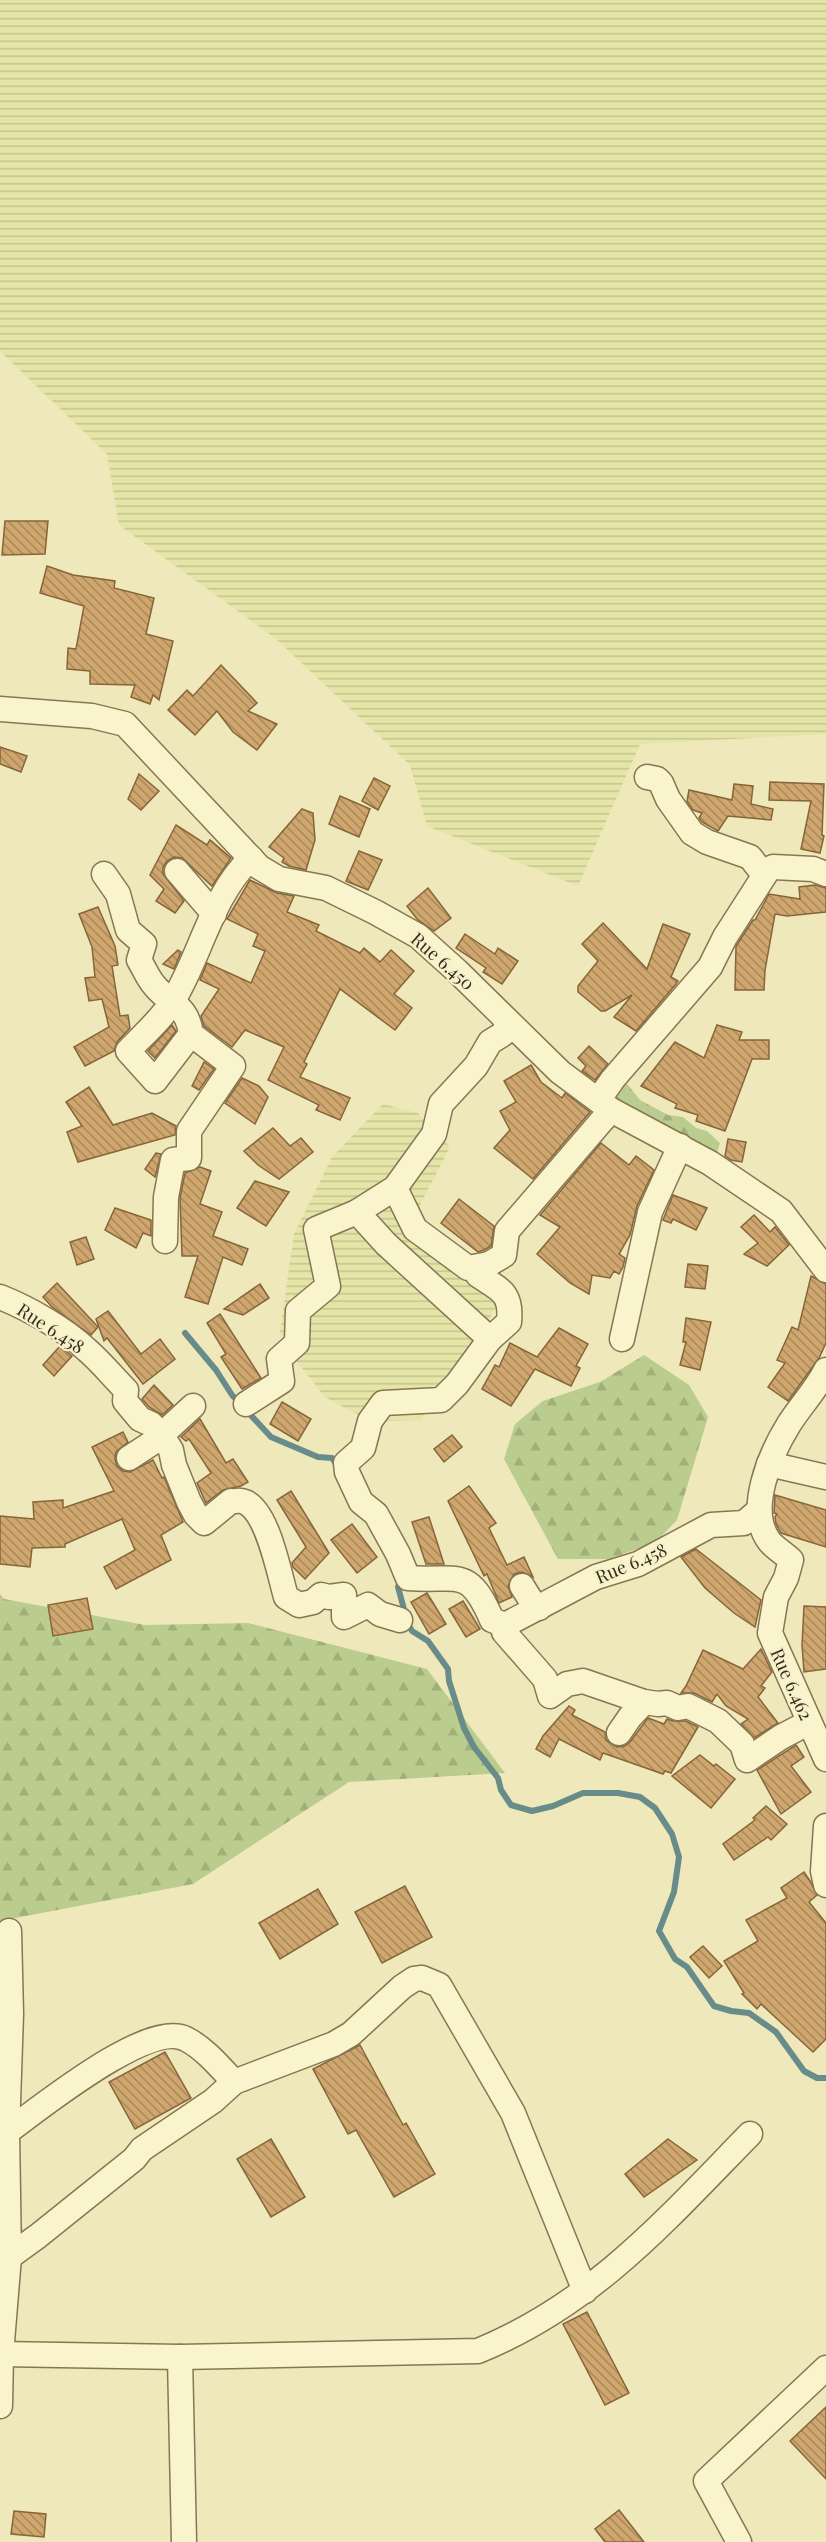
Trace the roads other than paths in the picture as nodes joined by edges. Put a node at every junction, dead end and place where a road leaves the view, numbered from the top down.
1 (0, 709) edge
2 (647, 777) dead end
3 (251, 858) junction
4 (177, 871) dead end
5 (104, 874) dead end
6 (826, 874) edge
7 (765, 875) junction
8 (214, 914) junction
9 (173, 1001) junction
10 (506, 1020) junction
11 (191, 1034) junction
12 (605, 1105) junction
13 (680, 1146) junction
14 (395, 1188) junction
15 (357, 1212) junction
16 (165, 1241) dead end
17 (489, 1264) junction
18 (826, 1270) edge
19 (0, 1297) edge
20 (490, 1339) junction
21 (622, 1339) dead end
22 (823, 1384) edge
23 (246, 1404) dead end
24 (193, 1406) dead end
25 (161, 1434) junction
26 (129, 1458) dead end
27 (769, 1464) junction
28 (826, 1477) edge
29 (758, 1511) junction
30 (522, 1586) dead end
31 (539, 1608) junction
32 (400, 1620) dead end
33 (505, 1625) junction
34 (644, 1702) junction
35 (811, 1727) junction
36 (619, 1733) dead end
37 (826, 1759) edge
38 (826, 1826) edge
39 (826, 1885) edge
40 (9, 1931) dead end
41 (234, 2082) junction
42 (8, 2132) junction
43 (750, 2134) dead end
44 (9, 2257) junction
45 (585, 2291) junction
46 (1, 2354) edge
47 (180, 2357) junction
48 (826, 2368) edge
49 (0, 2406) edge
50 (184, 2542) edge
51 (739, 2542) edge

1 - 3 street, Rue 6.450
2 - 7 street
3 - 8 street
3 - 10 street, Rue 6.450
4 - 8 street
5 - 9 street
6 - 7 street
7 - 12 street
8 - 9 street
9 - 11 street
9 - 11 street
10 - 12 street, Rue 6.450
10 - 14 street
11 - 16 street
12 - 13 street, Rue 6.450
12 - 17 street
13 - 18 street, Rue 6.450
13 - 21 street
14 - 15 street
14 - 17 street
15 - 20 street
15 - 23 street
17 - 20 street
19 - 25 street, Rue 6.458
20 - 33 street
22 - 27 street
24 - 25 street
25 - 26 street
25 - 32 street, Rue 6.458
27 - 28 street
27 - 29 street
29 - 31 street, Rue 6.458
29 - 35 street, Rue 6.462
30 - 31 street
31 - 33 street, Rue 6.458
33 - 34 street
34 - 35 street
34 - 36 street
35 - 37 street, Rue 6.462
38 - 39 street
40 - 42 street
41 - 42 street
41 - 44 street
41 - 45 street
42 - 44 street
43 - 45 street
44 - 46 street
45 - 47 street
46 - 47 street
46 - 49 street
47 - 50 street
48 - 51 street

